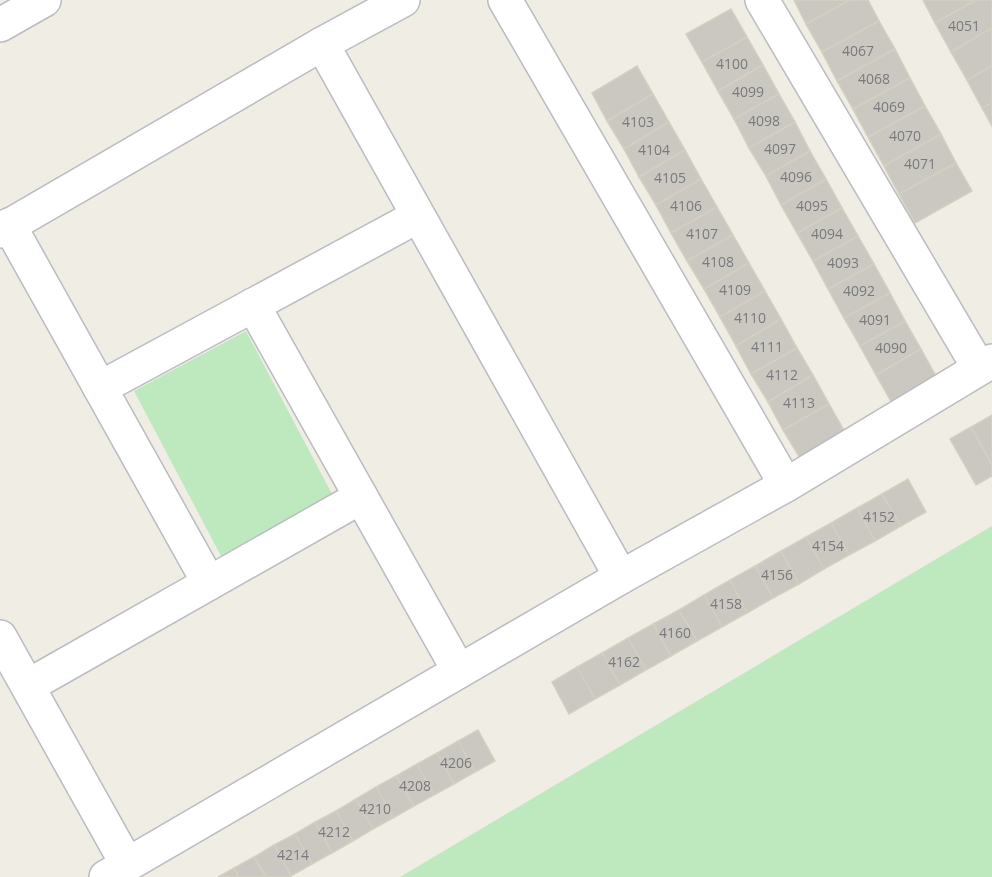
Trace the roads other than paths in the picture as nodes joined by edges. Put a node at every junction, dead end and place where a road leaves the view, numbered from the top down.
1 (44, 0) edge
2 (403, 0) edge
3 (505, 0) edge
4 (762, 0) edge
5 (0, 25) edge
6 (322, 44) junction
7 (418, 216) junction
8 (5, 228) edge
9 (253, 305) junction
10 (985, 364) edge
11 (100, 388) junction
12 (786, 485) junction
13 (361, 496) junction
14 (621, 577) junction
15 (209, 584) junction
16 (0, 637) edge
17 (459, 671) junction
18 (28, 686) junction
19 (117, 871) edge

1 - 5 street
2 - 6 street
3 - 12 street
4 - 10 street
6 - 7 street
6 - 8 street
7 - 9 street
7 - 14 street
8 - 11 street
9 - 11 street
9 - 13 street
10 - 12 street
11 - 15 street
12 - 14 street
13 - 15 street
13 - 17 street
14 - 17 street
15 - 18 street
16 - 18 street
17 - 19 street
18 - 19 street

